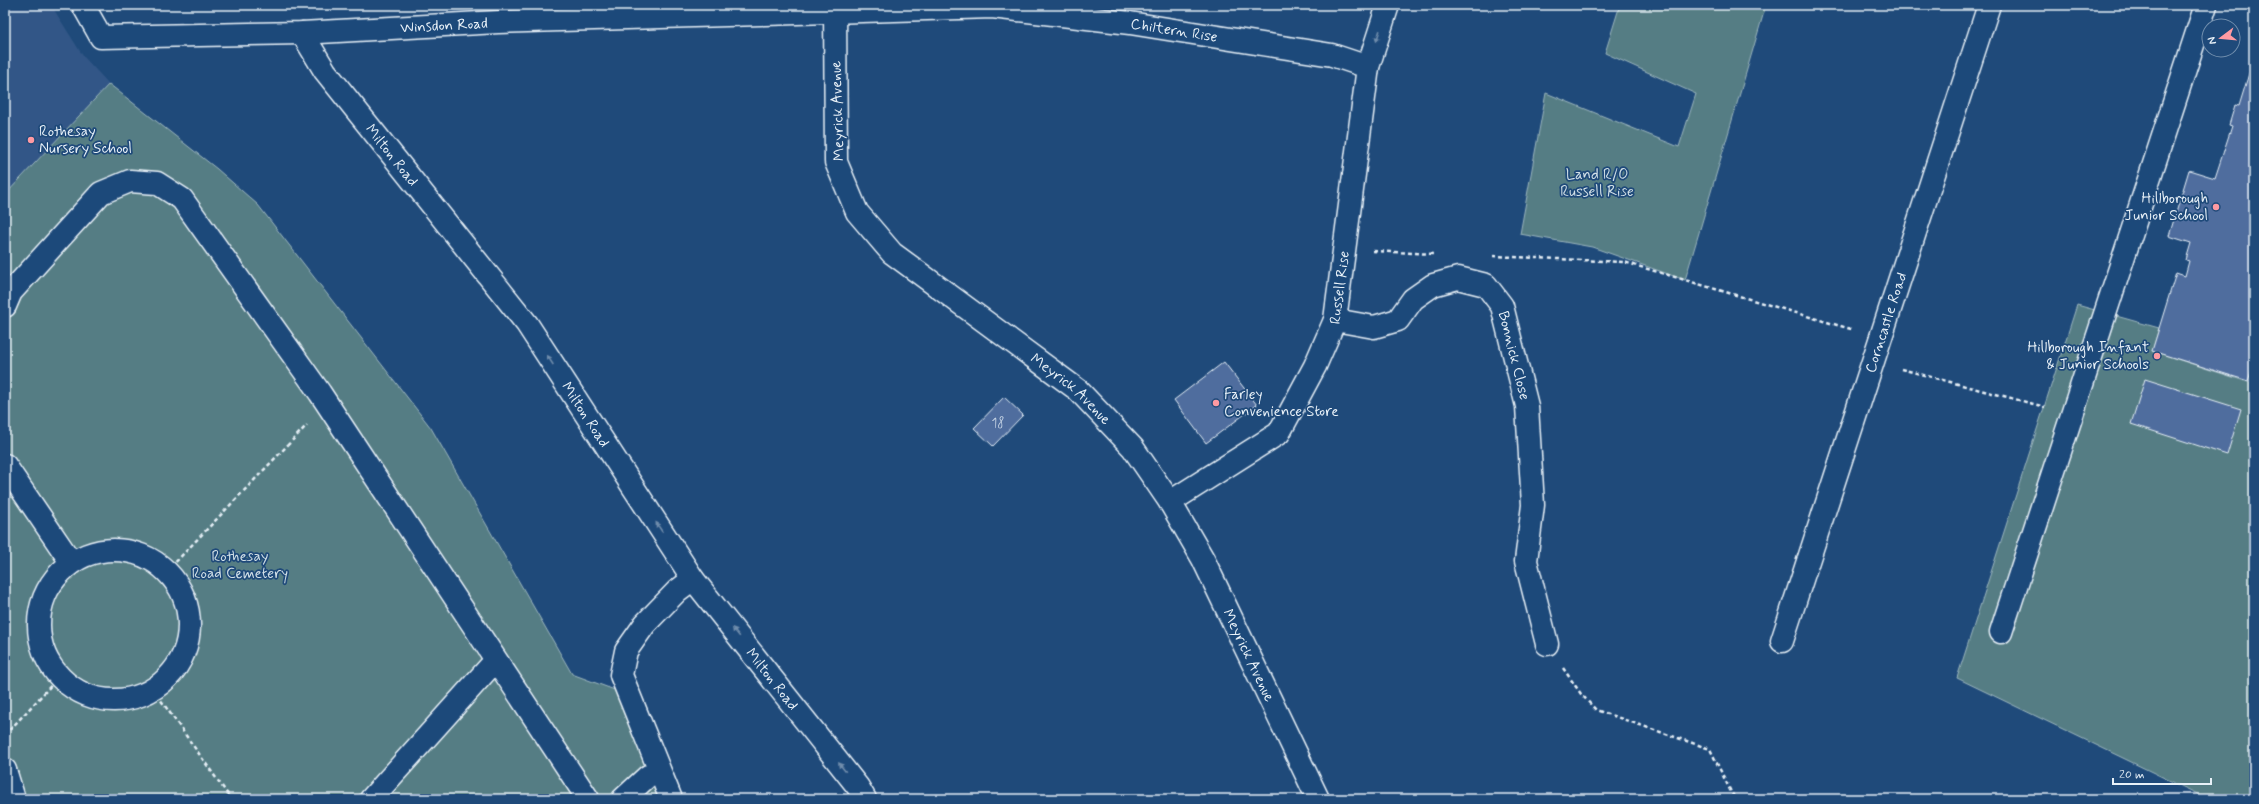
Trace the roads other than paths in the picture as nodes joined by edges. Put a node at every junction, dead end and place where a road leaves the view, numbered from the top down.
1 (83, 5) edge
2 (1388, 5) edge
3 (1989, 5) edge
4 (2206, 5) edge
5 (835, 8) edge
6 (1132, 14) edge
7 (302, 33) junction
8 (1368, 67) junction
9 (5, 306) edge
10 (1335, 320) junction
11 (5, 465) edge
12 (1170, 502) junction
13 (71, 562) junction
14 (693, 579) junction
15 (2001, 632) dead end
16 (1782, 641) dead end
17 (1546, 644) road end
18 (495, 661) junction
19 (5, 770) edge
20 (648, 776) dead end
21 (14, 799) edge
22 (370, 799) edge
23 (588, 799) edge
24 (623, 799) edge
25 (671, 799) edge
26 (865, 799) edge
27 (1318, 799) edge

1 - 7 street, Winsdon Road
2 -> 8 street, Russell Rise
3 - 16 street, Corncastle Road
4 - 15 street
5 - 6 street, Chiltern Rise
5 - 7 street, Winsdon Road
5 - 12 street, Meyrick Avenue
6 - 8 street, Chiltern Rise
14 -> 7 street, Milton Road
8 - 10 street, Russell Rise
9 - 18 street
10 - 12 street, Russell Rise
10 - 17 street, Bonnick Close
11 - 13 street
12 - 27 street, Meyrick Avenue
13 - 13 street
14 - 25 street
26 -> 14 street, Milton Road
18 - 22 street
18 - 23 street
19 - 21 street
20 - 24 street

